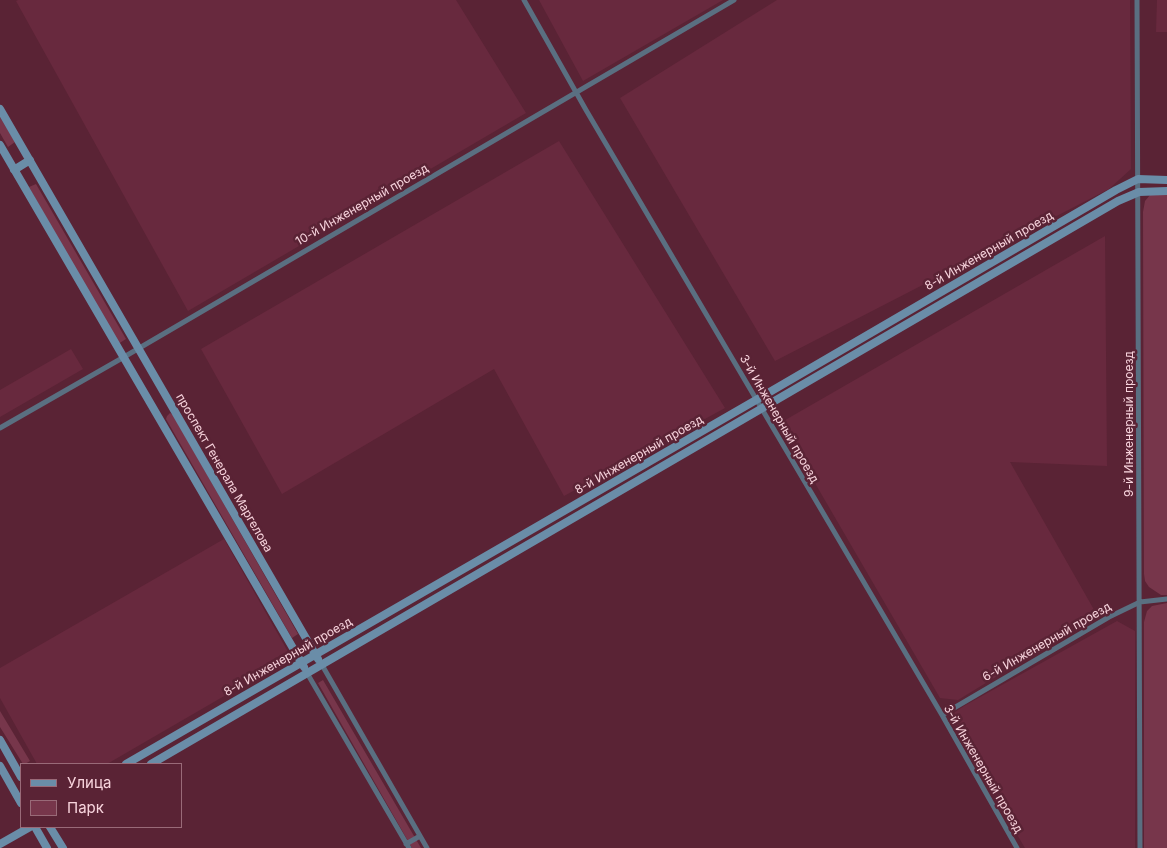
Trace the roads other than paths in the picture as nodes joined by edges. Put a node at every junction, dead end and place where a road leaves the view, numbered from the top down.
1 (524, 0) edge
2 (734, 0) edge
3 (1137, 0) edge
4 (576, 92) junction
5 (0, 109) edge
6 (0, 145) edge
7 (30, 160) junction
8 (14, 170) junction
9 (1138, 179) junction
10 (1167, 180) edge
11 (1167, 191) edge
12 (1138, 192) junction
13 (139, 348) junction
14 (124, 357) junction
15 (756, 400) junction
16 (173, 408) junction
17 (762, 410) junction
18 (158, 416) junction
19 (0, 428) edge
20 (676, 446) junction
21 (682, 456) junction
22 (1167, 599) edge
23 (1140, 602) junction
24 (316, 655) junction
25 (301, 663) junction
26 (322, 665) junction
27 (307, 673) junction
28 (266, 683) junction
29 (272, 694) junction
30 (942, 715) junction
31 (0, 740) edge
32 (128, 763) edge
33 (153, 763) edge
34 (0, 766) edge
35 (20, 774) edge
36 (20, 801) edge
37 (28, 828) edge
38 (36, 828) edge
39 (51, 828) edge
40 (420, 836) junction
41 (0, 844) edge
42 (408, 846) edge
43 (47, 848) edge
44 (63, 848) edge
45 (427, 848) edge
46 (1017, 848) edge
47 (1140, 848) edge

1 - 4 street, 3-й Инженерный проезд
2 - 4 street, 10-й Инженерный проезд
3 - 9 street, 9-й Инженерный проезд
4 - 13 street, 10-й Инженерный проезд
4 - 15 street, 3-й Инженерный проезд
5 - 7 street, проспект Генерала Маргелова
6 - 8 street
7 - 8 street
7 - 13 street, проспект Генерала Маргелова
8 - 14 street
9 - 10 street, 8-й Инженерный проезд
9 - 12 street, 9-й Инженерный проезд
9 - 15 street, 8-й Инженерный проезд
11 - 12 street, 8-й Инженерный проезд
12 - 17 street, 8-й Инженерный проезд
12 - 23 street, 9-й Инженерный проезд
13 - 14 street, 10-й Инженерный проезд
13 - 16 street, проспект Генерала Маргелова
14 - 18 street
14 - 19 street, 10-й Инженерный проезд
15 - 17 street, 3-й Инженерный проезд
15 - 20 street, 8-й Инженерный проезд
16 - 18 street
16 - 24 street, проспект Генерала Маргелова
17 - 21 street, 8-й Инженерный проезд
17 - 30 street, 3-й Инженерный проезд
18 - 25 street
20 - 21 street
20 - 24 street, 8-й Инженерный проезд
21 - 26 street, 8-й Инженерный проезд
22 - 23 street, 6-й Инженерный проезд
23 - 30 street, 6-й Инженерный проезд
23 - 47 street, 9-й Инженерный проезд
24 - 25 street, 8-й Инженерный проезд
24 - 26 street, проспект Генерала Маргелова
25 - 27 street
25 - 28 street, 8-й Инженерный проезд
26 - 27 street, 8-й Инженерный проезд
26 - 40 street, проспект Генерала Маргелова
27 - 29 street, 8-й Инженерный проезд
27 - 42 street
28 - 29 street
28 - 32 street, 8-й Инженерный проезд
29 - 33 street, 8-й Инженерный проезд
30 - 46 street, 3-й Инженерный проезд
31 - 35 street
34 - 36 street
37 - 41 street
38 - 43 street
39 - 44 street
40 - 42 street
40 - 45 street, проспект Генерала Маргелова

